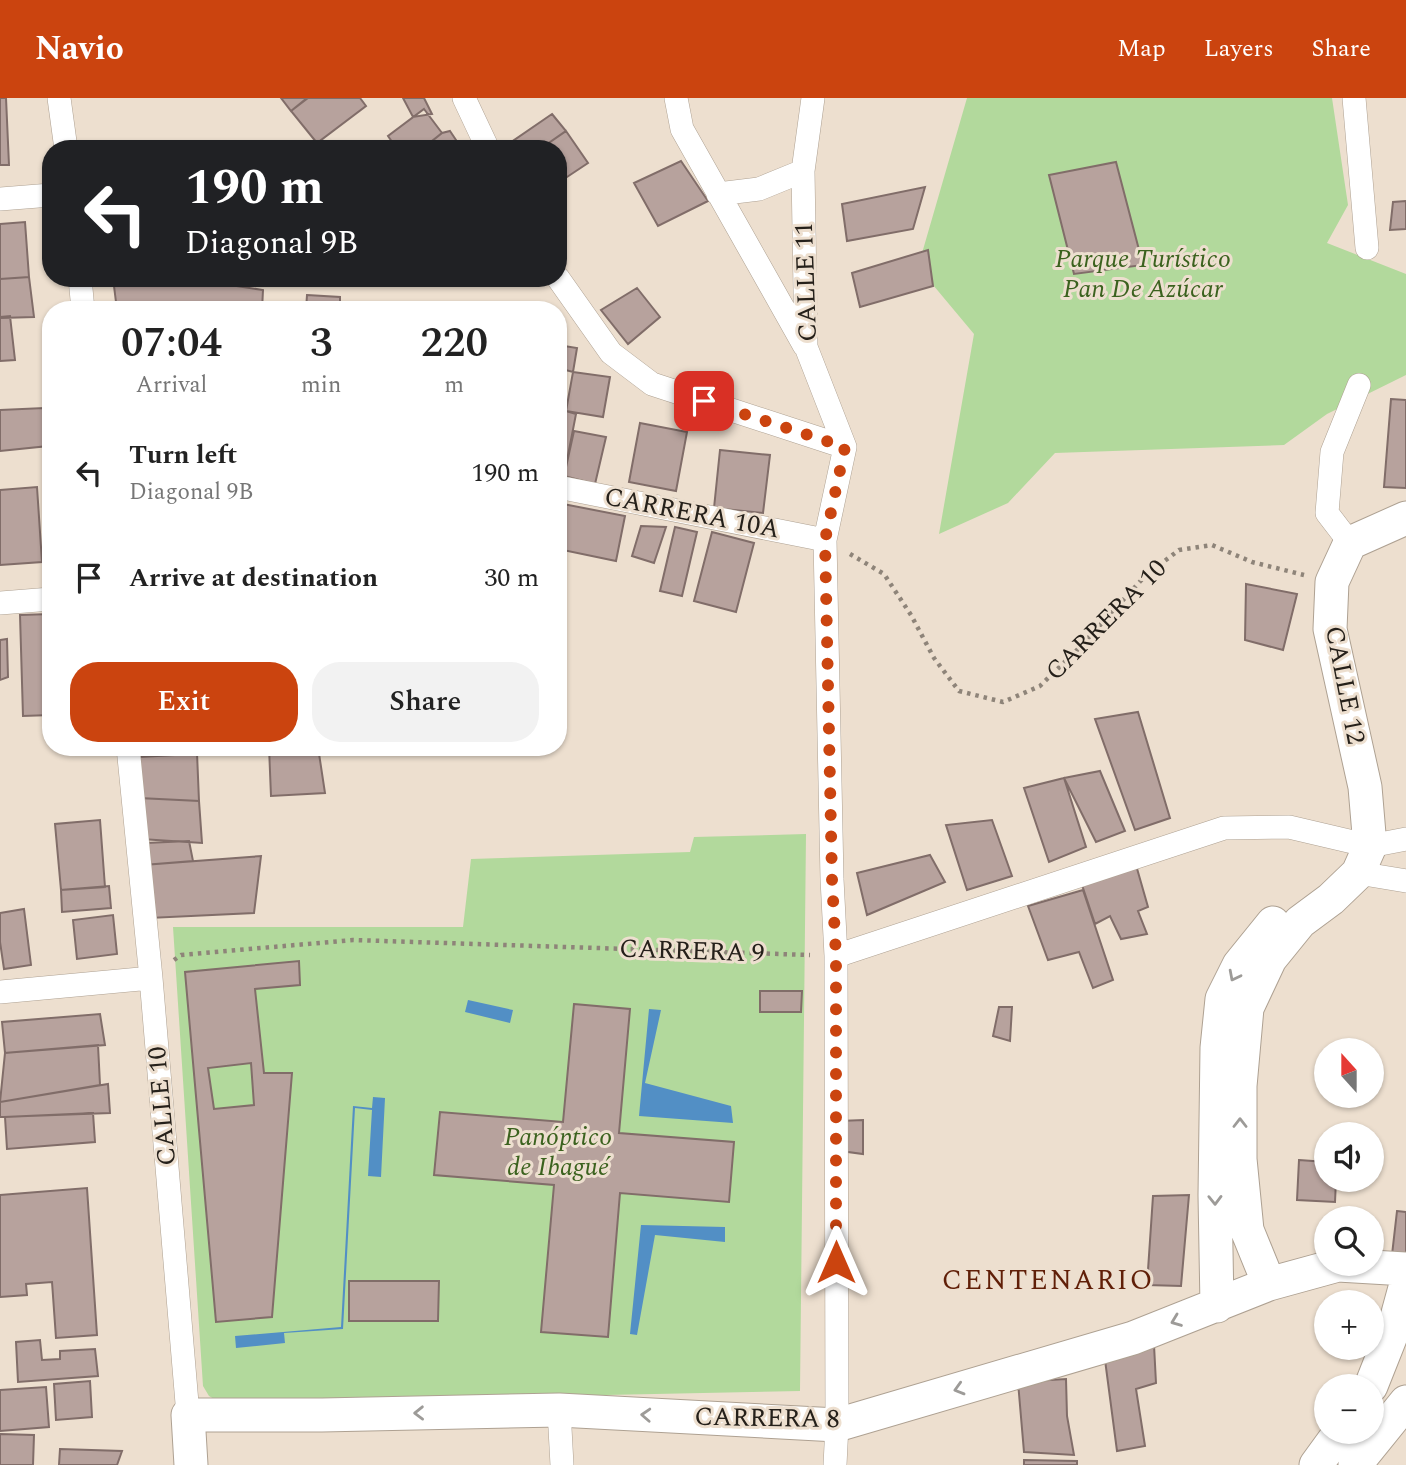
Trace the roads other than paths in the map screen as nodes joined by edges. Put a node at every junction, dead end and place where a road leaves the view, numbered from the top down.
1 (60, 98) edge
2 (464, 98) edge
3 (676, 98) edge
4 (813, 98) edge
5 (1354, 98) edge
6 (65, 140) edge
7 (484, 140) edge
8 (803, 171) junction
9 (718, 194) junction
10 (42, 196) edge
11 (0, 199) edge
12 (1367, 248) dead end
13 (564, 287) edge
14 (806, 347) junction
15 (1360, 385) dead end
16 (845, 447) junction
17 (567, 489) edge
18 (1406, 518) edge
19 (825, 540) junction
20 (1350, 543) junction
21 (42, 600) edge
22 (0, 603) edge
23 (129, 756) edge
24 (1406, 839) edge
25 (1364, 859) junction
26 (1406, 881) edge
27 (836, 956) junction
28 (151, 978) junction
29 (0, 992) edge
30 (1406, 1269) edge
31 (1269, 1284) junction
32 (1406, 1284) edge
33 (1217, 1306) junction
34 (1377, 1374) edge
35 (1384, 1393) edge
36 (1404, 1404) edge
37 (559, 1410) junction
38 (188, 1415) junction
39 (837, 1425) junction
40 (1331, 1444) edge
41 (191, 1465) edge
42 (562, 1465) edge
43 (835, 1465) edge
44 (1316, 1465) edge
45 (1355, 1465) edge

1 - 6 street
2 - 7 street
3 - 9 street
4 - 8 street, CALLE 11
5 - 12 street
8 - 9 street
8 - 14 street, CALLE 11
9 - 14 street
10 - 11 street
13 - 16 street
14 - 16 street, CALLE 11
15 - 20 street
16 - 19 street
17 - 19 street, CARRERA 10A
18 - 20 main road
19 - 27 street
20 - 25 main road, CALLE 12
21 - 22 street
23 - 28 street, CALLE 10
24 - 25 street
25 - 26 street
25 - 27 street
31 -> 25 main road
25 -> 33 main road
27 - 39 street
28 - 29 street
28 - 38 street, CALLE 10
30 - 31 main road, CARRERA 8
31 - 33 main road, CARRERA 8
32 - 34 main road
33 -> 39 main road, CARRERA 8
35 - 36 main road
36 - 45 main road
37 -> 38 main road, CARRERA 8
39 -> 37 main road, CARRERA 8
37 - 42 street
38 - 41 main road, CALLE 10
39 - 43 street
40 - 44 main road

